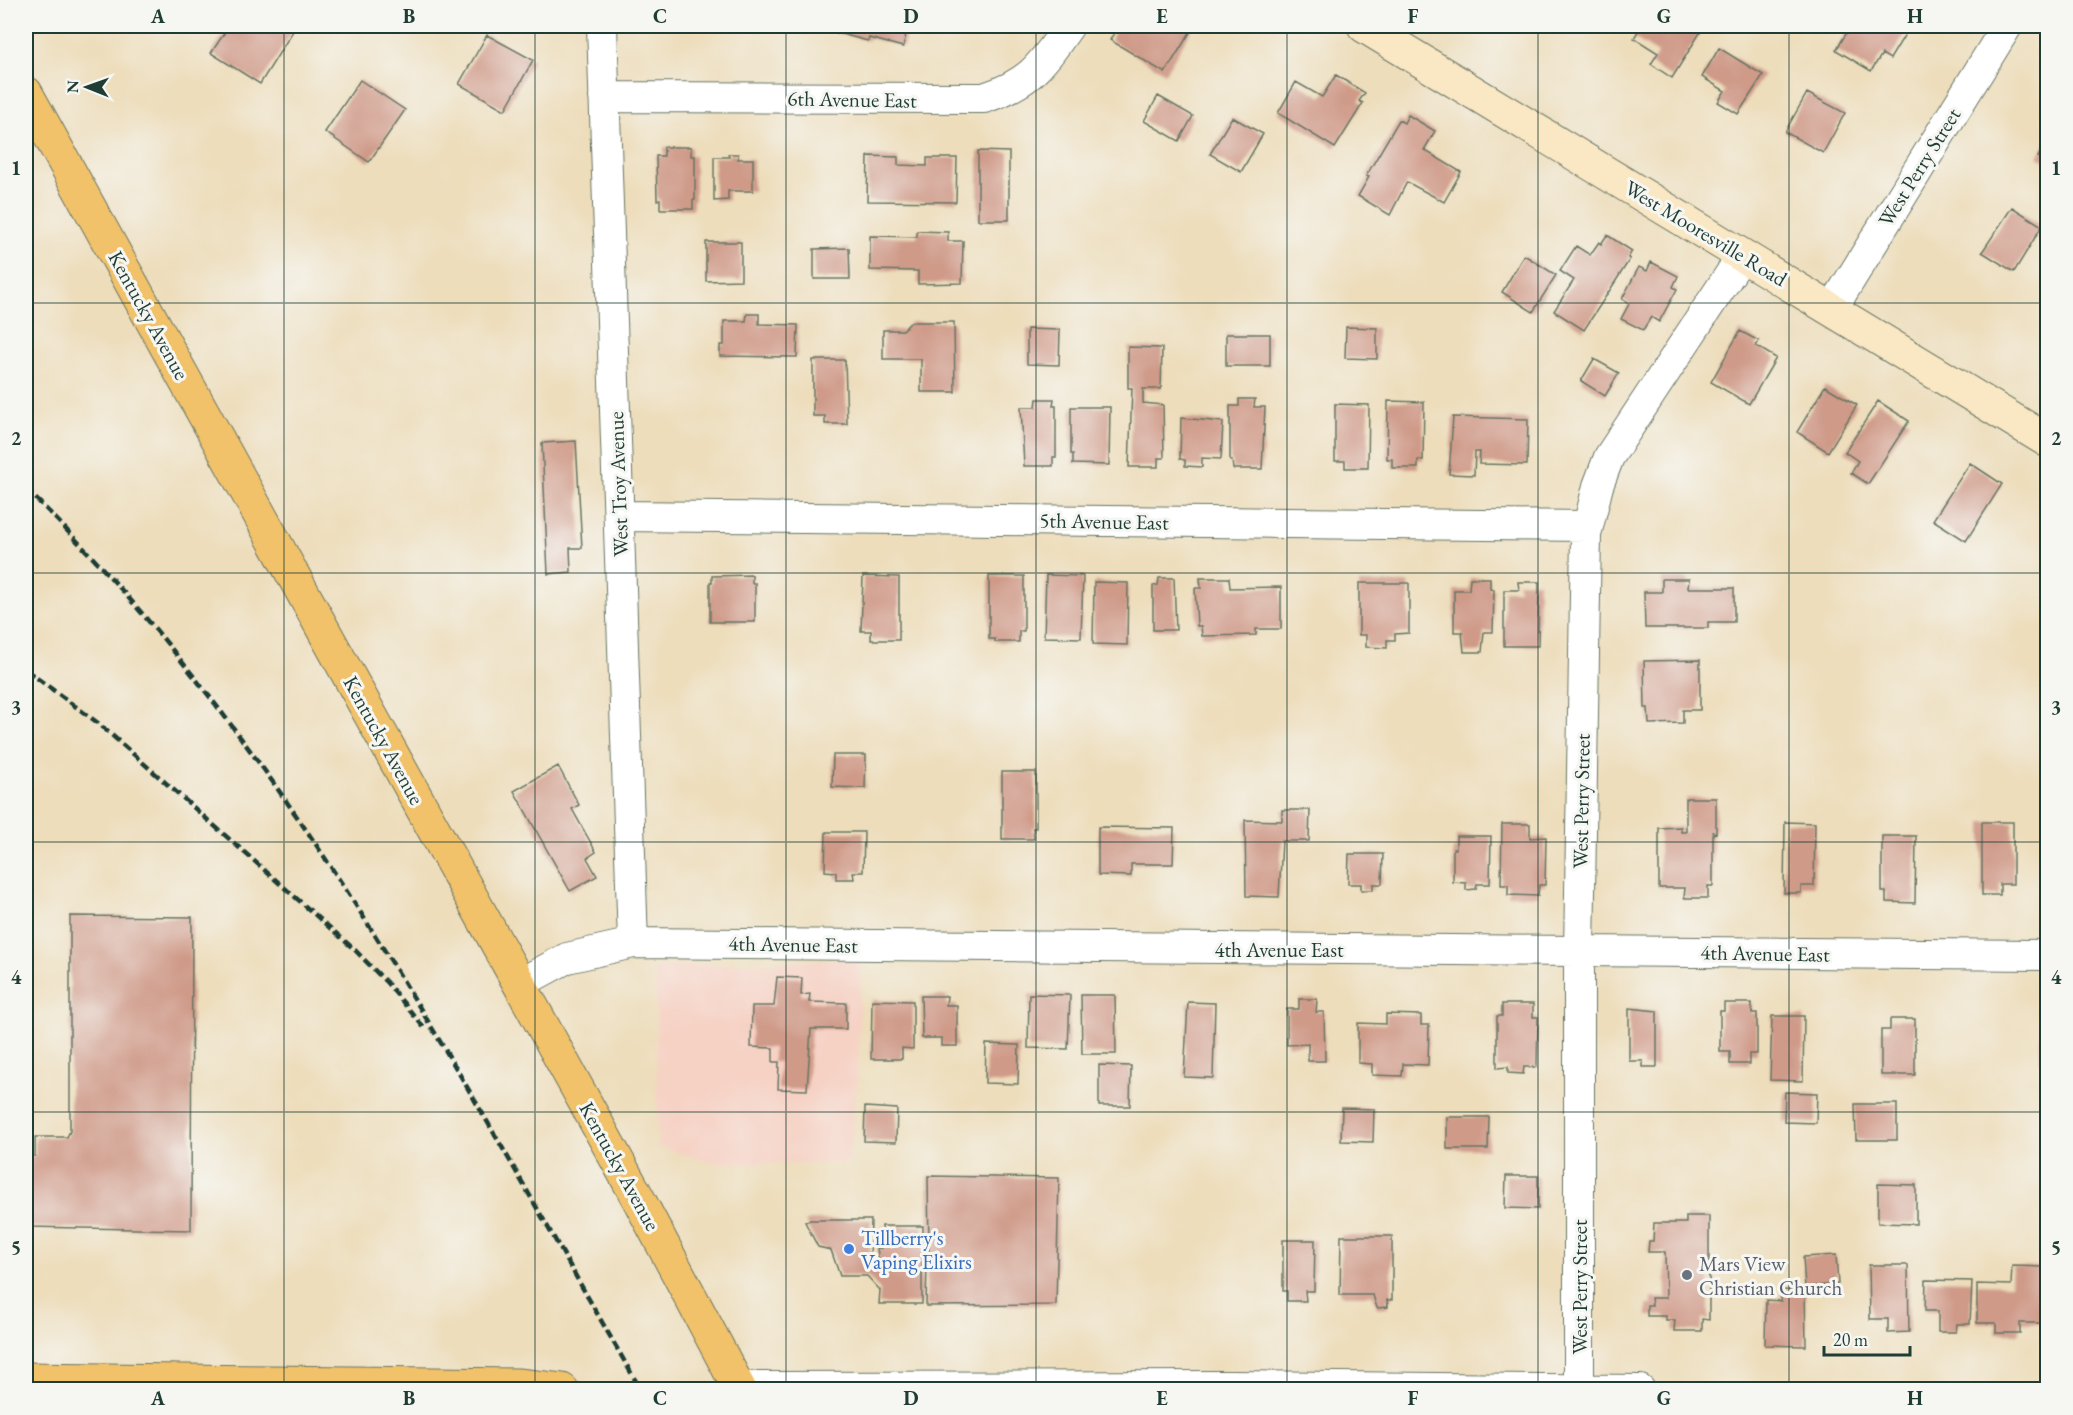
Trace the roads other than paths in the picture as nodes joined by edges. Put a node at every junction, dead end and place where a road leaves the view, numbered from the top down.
1 (602, 26) edge
2 (1069, 26) edge
3 (1364, 26) edge
4 (2007, 26) edge
5 (26, 93) edge
6 (604, 97) junction
7 (1742, 256) junction
8 (1832, 309) junction
9 (2048, 441) edge
10 (619, 516) junction
11 (1588, 526) junction
12 (633, 943) junction
13 (1579, 951) junction
14 (2048, 955) edge
15 (519, 984) junction
16 (26, 1380) edge
17 (562, 1389) edge
18 (733, 1389) edge
19 (1579, 1389) edge
20 (1640, 1389) edge

1 - 6 street, West Troy Avenue
2 - 6 street, 6th Avenue East
3 - 7 main road, West Mooresville Road
4 - 8 street, West Perry Street
5 - 15 main road, Kentucky Avenue
6 - 10 street, West Troy Avenue
7 - 8 main road, West Mooresville Road
7 - 11 street, West Perry Street
8 - 9 main road, West Mooresville Road
10 - 11 street, 5th Avenue East
10 - 12 street, West Troy Avenue
11 - 13 street, West Perry Street
12 - 13 street, 4th Avenue East
12 - 15 street, 4th Avenue East
13 - 14 street, 4th Avenue East
13 - 19 street, West Perry Street
15 - 18 main road, Kentucky Avenue
16 - 17 main road
18 - 19 street
19 - 20 street

